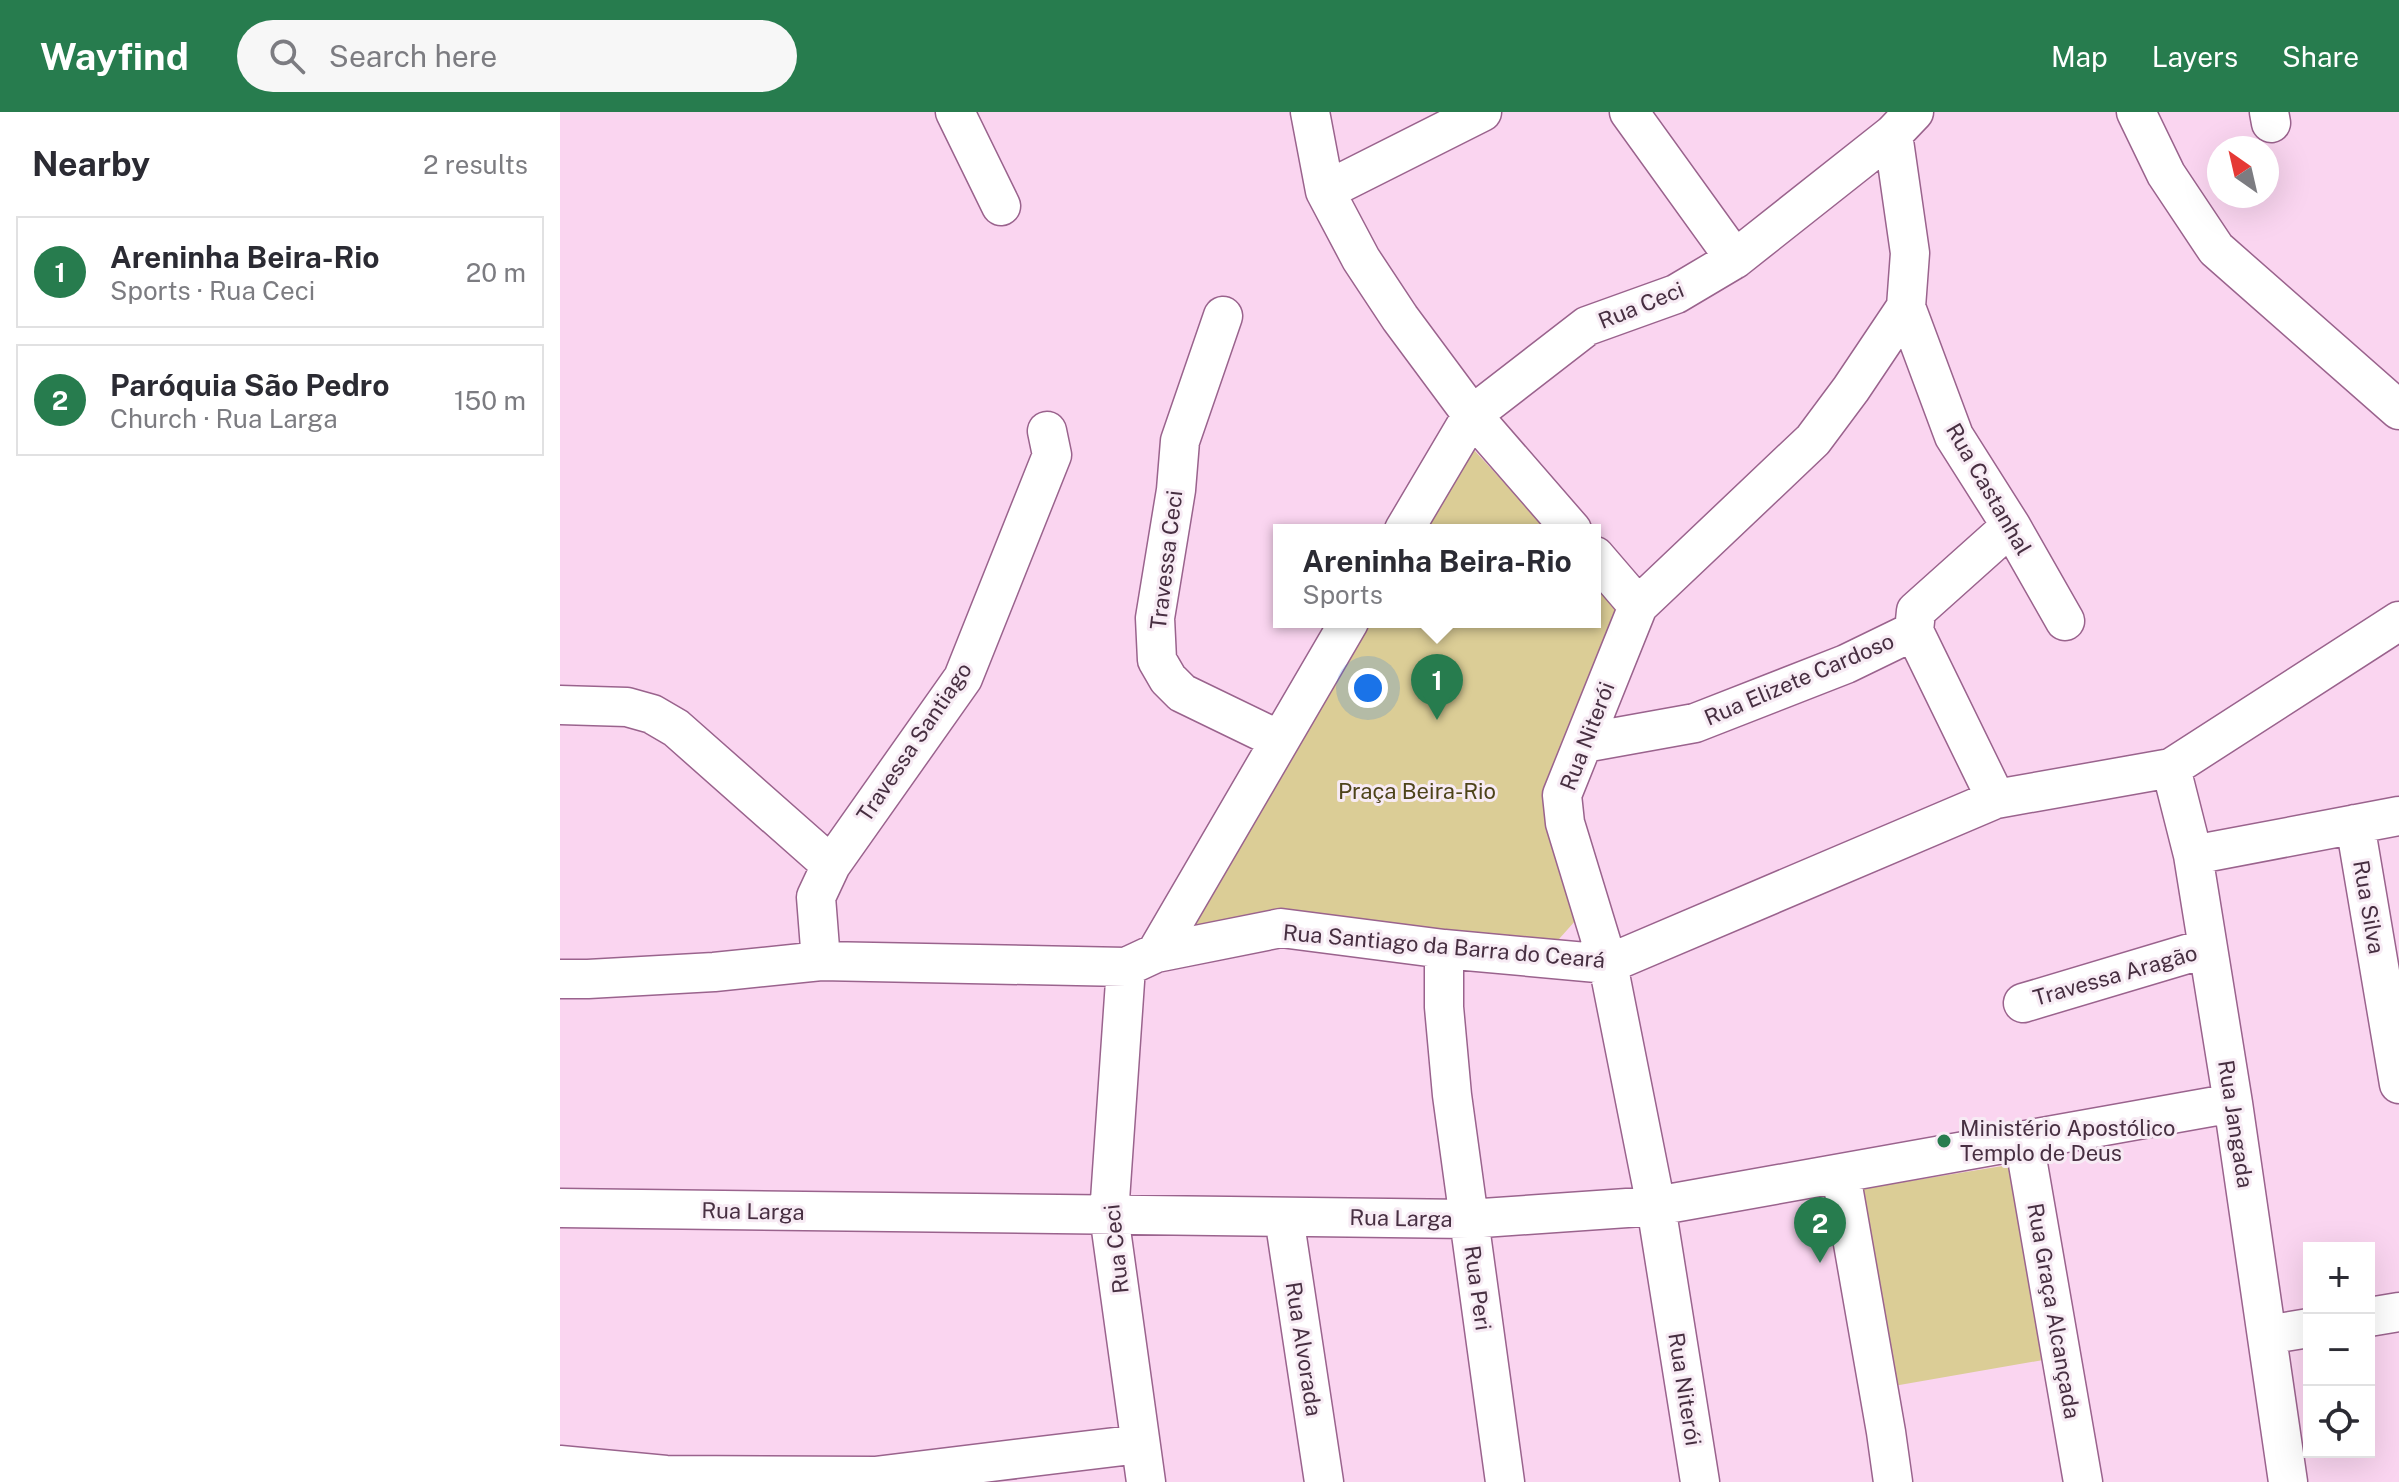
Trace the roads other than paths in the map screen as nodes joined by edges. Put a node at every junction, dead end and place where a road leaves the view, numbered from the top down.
1 (955, 112) edge
2 (1310, 112) edge
3 (1482, 112) edge
4 (1629, 112) edge
5 (2136, 112) edge
6 (1904, 123) edge
7 (1325, 191) junction
8 (1001, 206) dead end
9 (1735, 259) junction
10 (1906, 307) junction
11 (1223, 316) dead end
12 (2399, 410) edge
13 (1472, 415) junction
14 (1047, 431) dead end
15 (1408, 524) edge
16 (1567, 524) edge
17 (2011, 526) junction
18 (1601, 563) edge
19 (1638, 606) junction
20 (2065, 621) dead end
21 (2399, 621) edge
22 (1345, 628) edge
23 (1914, 631) junction
24 (560, 705) edge
25 (1279, 740) junction
26 (1584, 743) junction
27 (2171, 768) junction
28 (1996, 799) junction
29 (2399, 816) edge
30 (2355, 824) junction
31 (2193, 855) junction
32 (831, 865) junction
33 (2207, 948) junction
34 (1444, 949) junction
35 (1141, 960) junction
36 (821, 961) junction
37 (1608, 964) junction
38 (560, 979) edge
39 (2023, 1003) dead end
40 (2399, 1084) edge
41 (2233, 1103) junction
42 (2024, 1141) junction
43 (1841, 1175) junction
44 (1656, 1206) junction
45 (560, 1208) edge
46 (1109, 1215) junction
47 (1284, 1217) junction
48 (1468, 1219) junction
49 (2399, 1312) edge
50 (2375, 1316) edge
51 (2303, 1329) edge
52 (2267, 1335) junction
53 (1140, 1444) junction
54 (560, 1465) edge
55 (665, 1479) edge
56 (875, 1479) edge
57 (1146, 1482) edge
58 (1324, 1482) edge
59 (1505, 1482) edge
60 (1700, 1482) edge
61 (1893, 1482) edge
62 (2083, 1482) edge
63 (2288, 1482) edge

1 - 8 street
2 - 7 street
3 - 7 street
4 - 9 street
5 - 12 street
6 - 9 street, Rua Ceci
6 - 10 street, Rua Niterói
7 - 13 street
9 - 13 street, Rua Ceci
10 - 17 street, Rua Castanhal
10 - 19 street, Rua Niterói
11 - 25 street, Travessa Ceci
13 - 15 street, Rua Ceci
13 - 16 street
14 - 32 street, Travessa Santiago
17 - 20 street, Rua Castanhal
17 - 23 street, Rua Elizete Cardoso
18 - 19 street
19 - 26 street, Rua Niterói
21 - 27 street, Rua Santiago da Barra do Ceará
22 - 25 street, Rua Ceci
23 - 26 street, Rua Elizete Cardoso
23 - 28 street
24 - 32 street
25 - 35 street, Rua Ceci
26 - 37 street, Rua Niterói
27 - 28 street, Rua Santiago da Barra do Ceará
27 - 31 street, Rua Jangada
28 - 37 street, Rua Santiago da Barra do Ceará
29 - 30 street
30 - 31 street
30 - 40 street, Rua Silva
31 - 33 street, Rua Jangada
32 - 36 street, Travessa Santiago
33 - 39 street, Travessa Aragão
33 - 41 street, Rua Jangada
34 - 35 street, Rua Santiago da Barra do Ceará
34 - 37 street, Rua Santiago da Barra do Ceará
34 - 48 street, Rua Peri
35 - 36 street, Rua Santiago da Barra do Ceará
35 - 46 street, Rua Ceci
36 - 38 street, Rua Santiago da Barra do Ceará
37 - 44 street, Rua Niterói
41 - 42 street, Rua Larga
41 - 52 street, Rua Jangada
42 - 43 street, Rua Larga
42 - 62 street, Rua Graça Alcançada
43 - 44 street, Rua Larga
43 - 61 street
44 - 48 street, Rua Larga
44 - 60 street, Rua Niterói
45 - 46 street, Rua Larga
46 - 47 street, Rua Larga
46 - 53 street, Rua Ceci
47 - 48 street, Rua Larga
47 - 58 street, Rua Alvorada
48 - 59 street, Rua Peri
49 - 50 street
51 - 52 street
52 - 63 street, Rua Jangada
53 - 56 street
53 - 57 street, Rua Ceci
54 - 55 street
55 - 56 street

